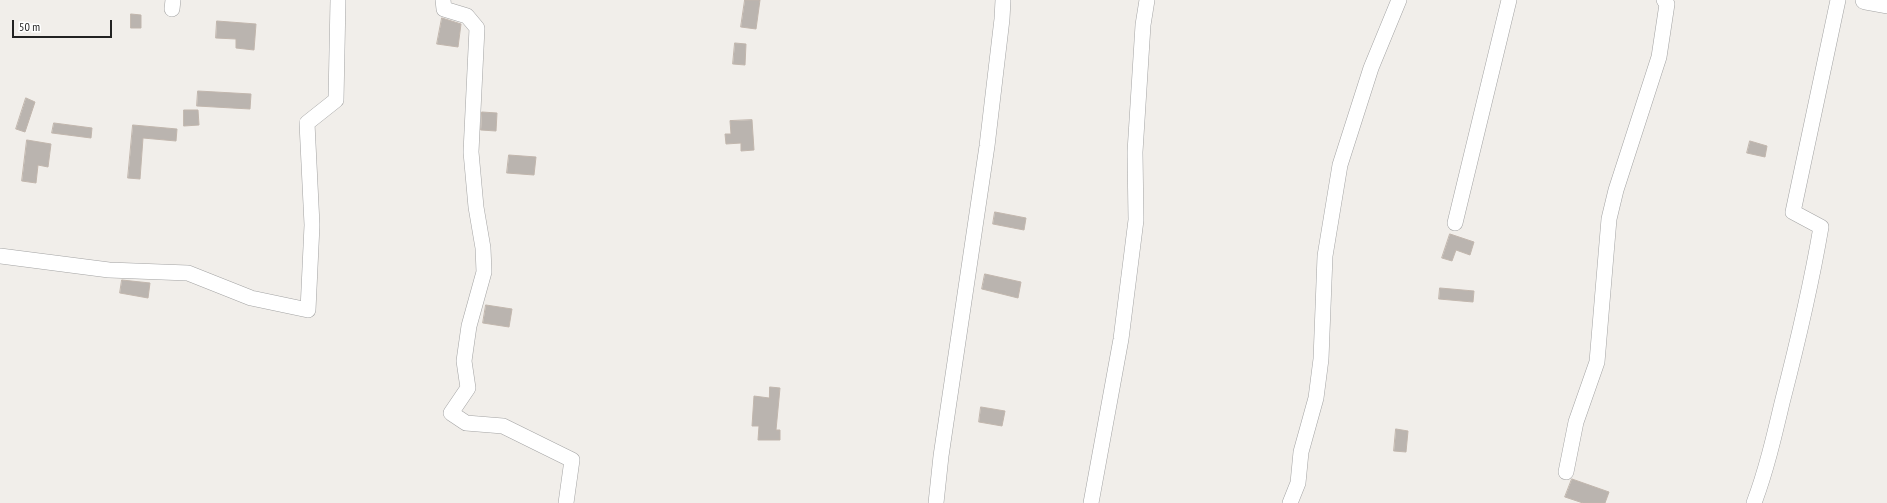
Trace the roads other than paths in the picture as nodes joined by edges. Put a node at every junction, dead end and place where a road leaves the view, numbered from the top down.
1 (338, 0) edge
2 (443, 0) edge
3 (1002, 0) edge
4 (1147, 0) edge
5 (1399, 0) edge
6 (1509, 0) edge
7 (1664, 0) edge
8 (1838, 0) edge
9 (1865, 0) edge
10 (1887, 4) edge
11 (1455, 222) dead end
12 (0, 256) edge
13 (1566, 472) dead end
14 (566, 503) edge
15 (936, 503) edge
16 (1091, 503) edge
17 (1290, 503) edge
18 (1754, 503) edge

1 - 12 street
2 - 14 street
3 - 15 street
4 - 16 street
5 - 17 street
6 - 11 street
7 - 13 street
8 - 18 street
9 - 10 street

